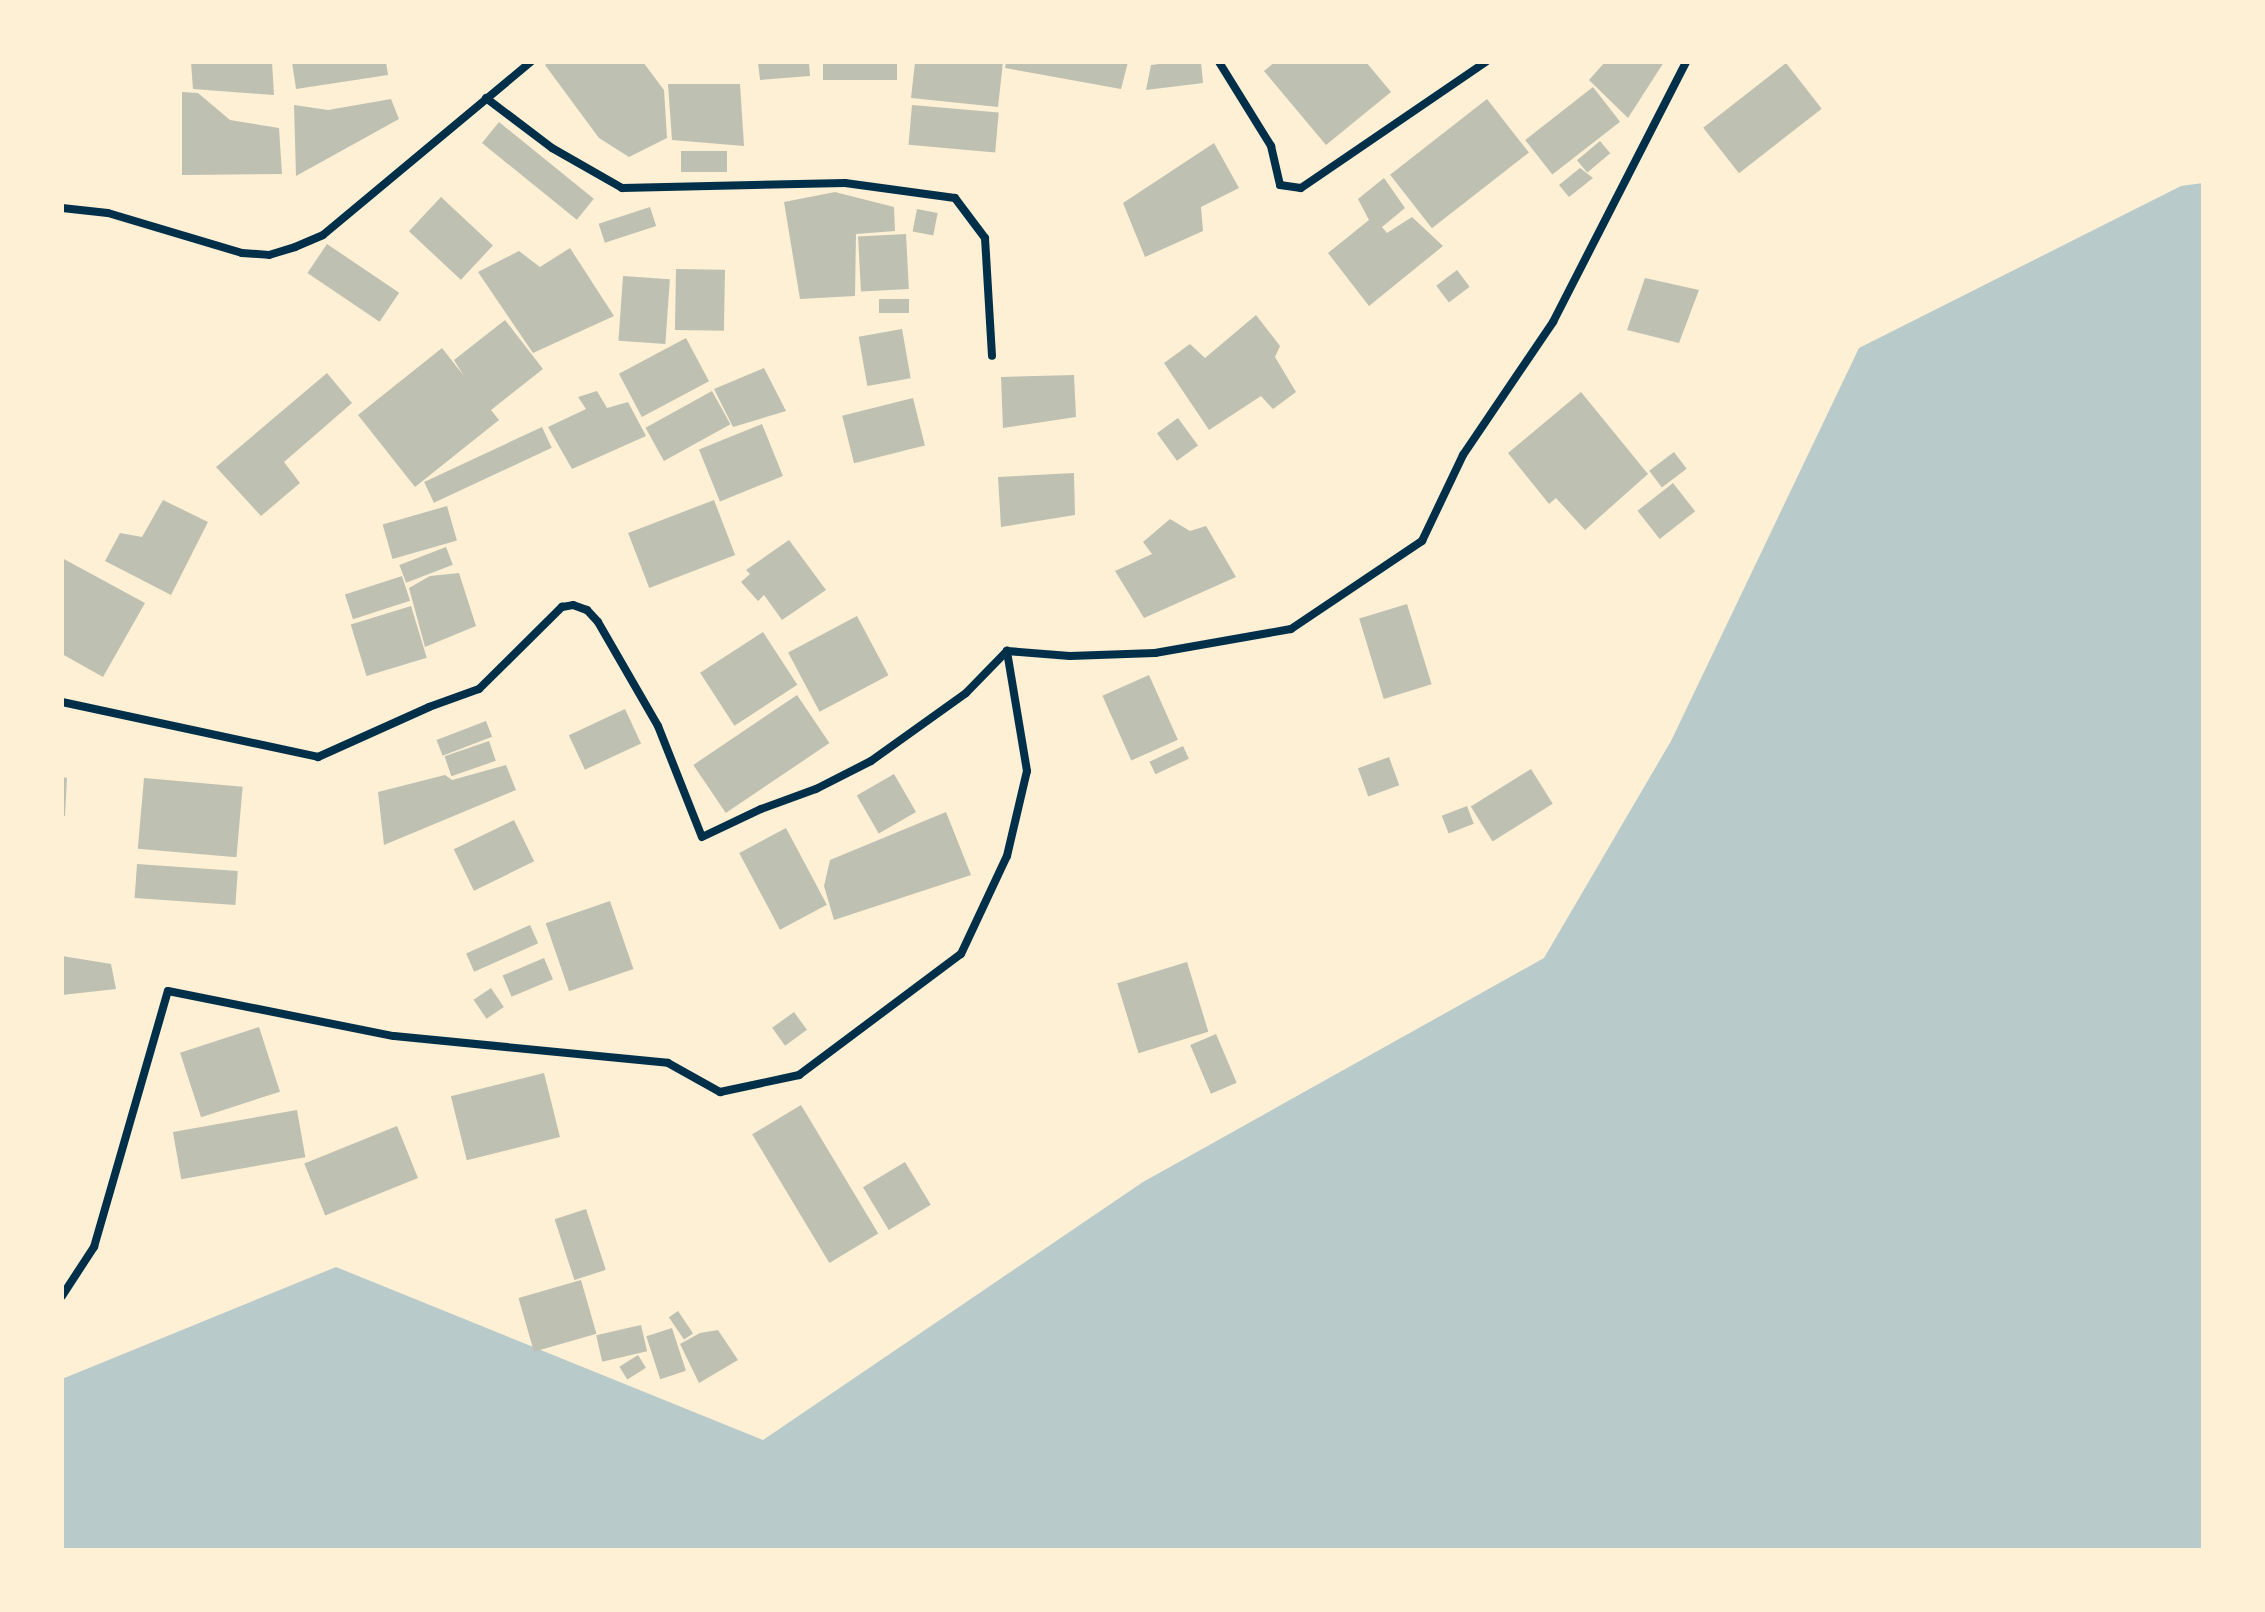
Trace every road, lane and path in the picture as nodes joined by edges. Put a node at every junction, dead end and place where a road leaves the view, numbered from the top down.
1 (531, 62) edge
2 (1219, 62) edge
3 (1486, 62) edge
4 (1686, 62) edge
5 (486, 98) junction
6 (62, 208) edge
7 (992, 356) dead end
8 (1007, 651) junction
9 (62, 702) edge
10 (62, 1296) edge

1 - 5 street
2 - 3 street
4 - 8 street
5 - 6 street
5 - 7 street
8 - 9 street
8 - 10 street

